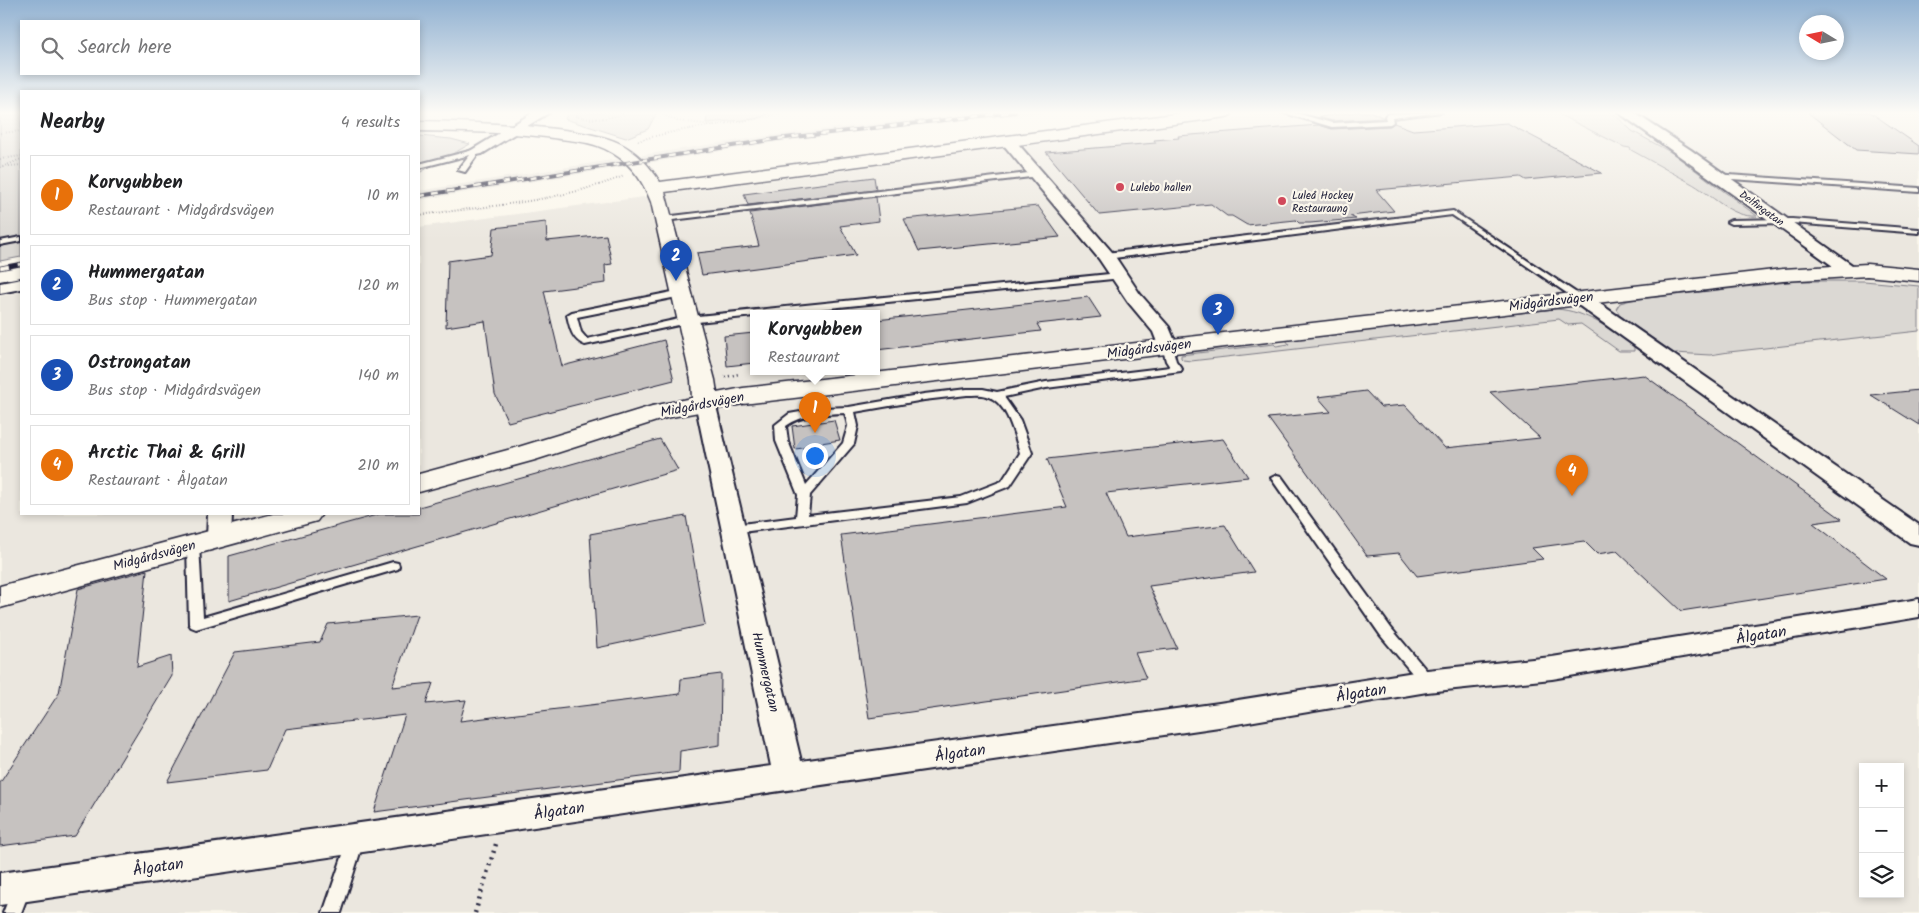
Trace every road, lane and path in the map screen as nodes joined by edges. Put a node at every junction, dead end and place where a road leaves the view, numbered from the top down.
1 (463, 155) edge
2 (474, 155) edge
3 (623, 155) edge
4 (912, 155) edge
5 (1019, 155) edge
6 (1686, 155) edge
7 (20, 157) edge
8 (20, 158) edge
9 (0, 159) edge
10 (20, 165) edge
11 (6, 166) junction
12 (420, 166) edge
13 (0, 168) edge
14 (1758, 168) dead end
15 (462, 170) dead end
16 (1036, 174) junction
17 (624, 176) dead end
18 (1717, 176) junction
19 (1771, 179) junction
20 (656, 188) junction
21 (1919, 190) edge
22 (420, 215) edge
23 (664, 219) junction
24 (1731, 222) dead end
25 (1780, 222) junction
26 (1919, 231) edge
27 (20, 239) edge
28 (0, 243) edge
29 (1106, 256) junction
30 (1850, 270) junction
31 (1919, 275) edge
32 (1119, 276) junction
33 (20, 284) edge
34 (0, 288) edge
35 (682, 293) junction
36 (1580, 298) junction
37 (786, 310) edge
38 (750, 314) edge
39 (688, 320) junction
40 (1167, 346) junction
41 (995, 396) junction
42 (705, 402) junction
43 (849, 410) junction
44 (1277, 478) dead end
45 (420, 484) edge
46 (804, 495) junction
47 (303, 515) edge
48 (802, 520) junction
49 (734, 529) junction
50 (211, 532) edge
51 (1919, 537) edge
52 (392, 566) dead end
53 (0, 597) edge
54 (1919, 608) edge
55 (1428, 681) junction
56 (789, 776) junction
57 (505, 818) junction
58 (357, 838) junction
59 (12, 896) edge
60 (332, 913) edge
61 (475, 913) edge

1 - 12 lane
2 - 15 lane
3 - 20 street
4 - 20 street
5 - 16 street
6 - 18 street, Delfingatan
7 - 9 path
8 - 11 path
10 - 11 path
11 - 13 path
14 - 19 lane
16 - 23 lane
16 - 29 street
17 - 22 path
18 - 19 lane
18 - 25 street, Delfingatan
19 - 21 lane
20 - 23 street, Hummergatan
23 - 35 street, Hummergatan
24 - 25 lane
25 - 26 lane
25 - 30 street, Delfingatan
27 - 28 lane
29 - 32 street
29 - 36 lane
30 - 31 street, Midgårdsvägen
30 - 36 street, Midgårdsvägen
32 - 37 lane
32 - 40 street
33 - 34 street
35 - 39 street, Hummergatan
35 - 39 lane
36 - 40 street, Midgårdsvägen
36 - 51 street
38 - 39 lane
39 - 42 street, Hummergatan
40 - 41 lane
40 - 42 street, Midgårdsvägen
41 - 43 lane
41 - 48 lane
42 - 45 street, Midgårdsvägen
42 - 49 street, Hummergatan
43 - 46 lane
43 - 46 lane
44 - 55 lane
46 - 48 lane
47 - 50 street, Midgårdsvägen
48 - 49 lane
49 - 56 street, Hummergatan
50 - 52 lane
50 - 53 street, Midgårdsvägen
54 - 55 street, Ålgatan
55 - 56 street, Ålgatan
56 - 57 street, Ålgatan
57 - 58 street, Ålgatan
57 - 61 path
58 - 59 street, Ålgatan
58 - 60 lane

